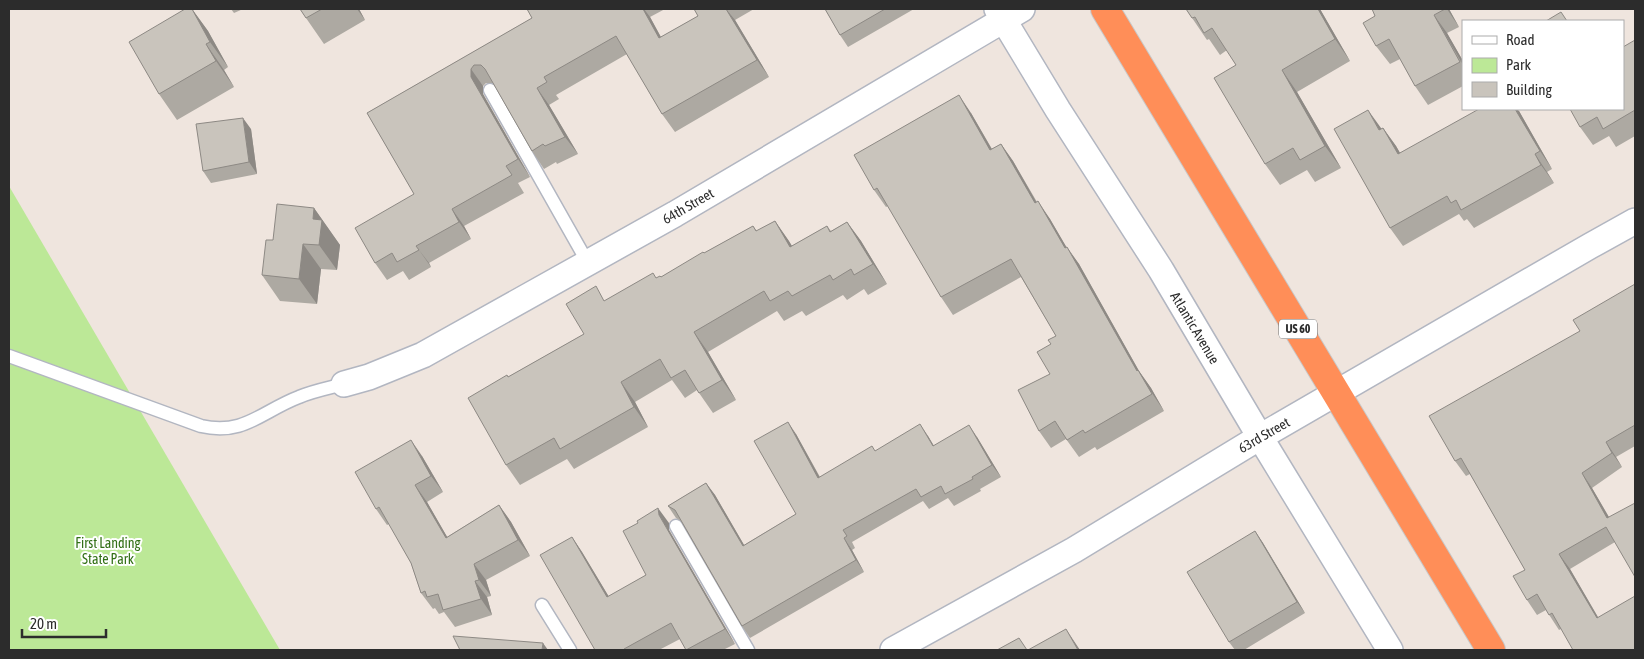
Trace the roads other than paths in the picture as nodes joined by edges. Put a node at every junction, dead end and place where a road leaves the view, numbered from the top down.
1 (1105, 9) edge
2 (1008, 13) edge
3 (490, 90) edge
4 (1635, 221) edge
5 (588, 263) junction
6 (9, 356) edge
7 (344, 384) joint
8 (1337, 393) junction
9 (1260, 437) junction
10 (676, 526) edge
11 (542, 605) dead end
12 (570, 650) edge
13 (748, 650) edge
14 (894, 650) edge
15 (1390, 650) edge
16 (1491, 650) edge

1 - 8 highway, US 60
2 - 5 street, 64th Street
2 - 9 street, Atlantic Avenue
3 - 5 lane
4 - 8 street, 63rd Street
5 - 7 street, 64th Street
6 - 7 lane
8 - 9 street, 63rd Street
8 - 16 highway, US 60
9 - 14 street, 63rd Street
9 - 15 street, Atlantic Avenue
10 - 13 lane
11 - 12 lane

